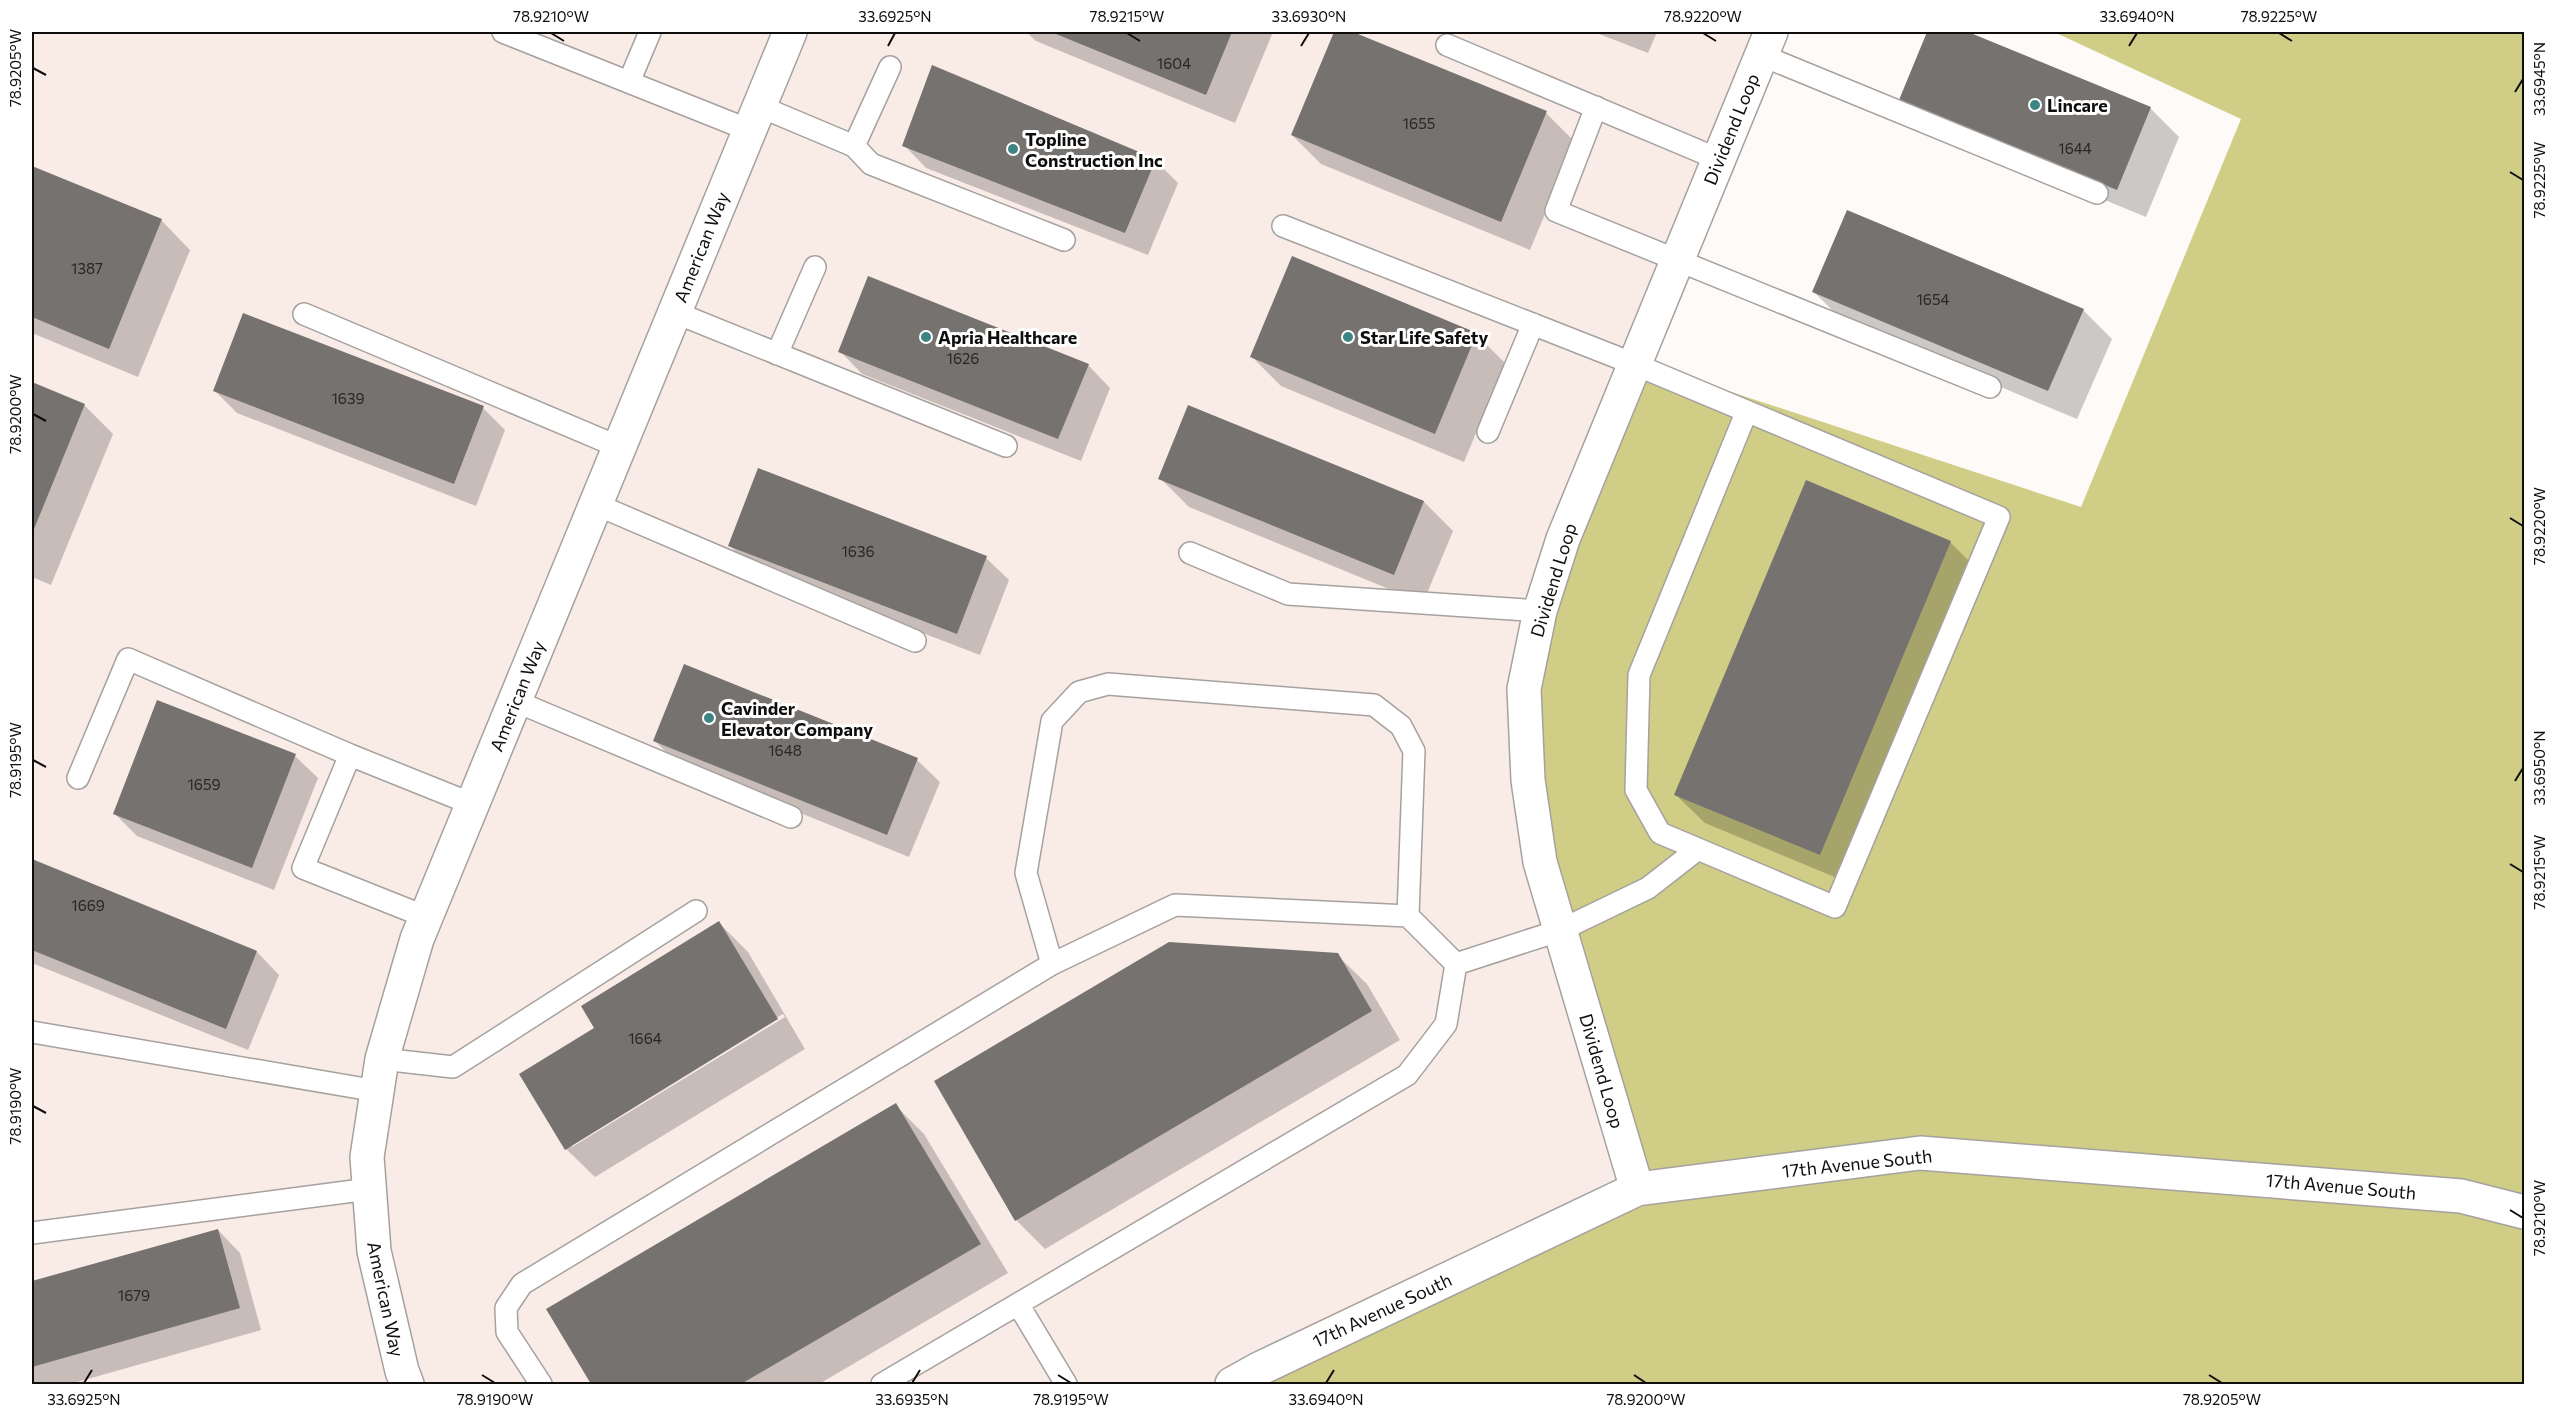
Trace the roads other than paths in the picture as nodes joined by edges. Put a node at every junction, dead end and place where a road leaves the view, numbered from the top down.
1 (503, 32) edge
2 (650, 32) edge
3 (790, 32) edge
4 (1766, 43) edge
5 (1447, 45) dead end
6 (890, 67) dead end
7 (629, 82) junction
8 (1596, 107) junction
9 (754, 118) junction
10 (854, 146) junction
11 (1718, 159) junction
12 (2097, 192) dead end
13 (1283, 226) dead end
14 (1064, 240) dead end
15 (1677, 260) junction
16 (815, 267) dead end
17 (674, 312) junction
18 (304, 314) dead end
19 (1533, 324) junction
20 (777, 354) junction
21 (1634, 364) junction
22 (1990, 387) dead end
23 (1746, 413) junction
24 (1488, 432) dead end
25 (1006, 446) dead end
26 (619, 447) junction
27 (595, 504) junction
28 (1190, 553) dead end
29 (1540, 611) junction
30 (915, 640) dead end
31 (515, 701) junction
32 (350, 755) junction
33 (78, 778) dead end
34 (472, 804) junction
35 (791, 817) dead end
36 (1698, 849) junction
37 (696, 911) dead end
38 (1408, 916) junction
39 (426, 917) junction
40 (1561, 930) junction
41 (1052, 964) junction
42 (1456, 964) junction
43 (32, 1032) edge
44 (382, 1059) junction
45 (377, 1091) junction
46 (1637, 1188) junction
47 (369, 1189) junction
48 (2524, 1212) edge
49 (32, 1233) edge
50 (1018, 1304) junction
51 (407, 1384) edge
52 (541, 1384) edge
53 (882, 1384) edge
54 (1066, 1384) edge
55 (1232, 1384) edge

1 - 7 lane
2 - 7 lane
3 - 9 street, American Way
4 - 11 street, Dividend Loop
4 - 12 lane
5 - 8 lane
6 - 10 lane
7 - 9 lane
8 - 11 lane
8 - 15 lane
9 - 10 lane
9 - 17 street, American Way
10 - 14 lane
11 - 15 street, Dividend Loop
13 - 19 lane
15 - 21 street, Dividend Loop
15 - 22 lane
16 - 20 lane
17 - 20 lane
17 - 26 street, American Way
18 - 26 lane
19 - 21 lane
19 - 24 lane
20 - 25 lane
21 - 23 lane
21 - 29 street, Dividend Loop
23 - 36 lane
23 - 36 lane
26 - 27 street, American Way
27 - 30 lane
27 - 31 street, American Way
28 - 29 lane
29 - 40 street, Dividend Loop
31 - 34 street, American Way
31 - 35 lane
32 - 33 lane
32 - 34 lane
32 - 39 lane
34 - 39 street, American Way
36 - 40 lane
37 - 44 lane
38 - 41 lane
38 - 41 lane
38 - 42 lane
39 - 44 street, American Way
40 - 42 lane
40 - 46 street, Dividend Loop
41 - 52 lane
42 - 50 lane
43 - 45 lane
44 - 45 street, American Way
45 - 47 street, American Way
46 - 48 street, 17th Avenue South
46 - 55 street, 17th Avenue South
47 - 49 lane
47 - 51 street, American Way
50 - 53 lane
50 - 54 lane

